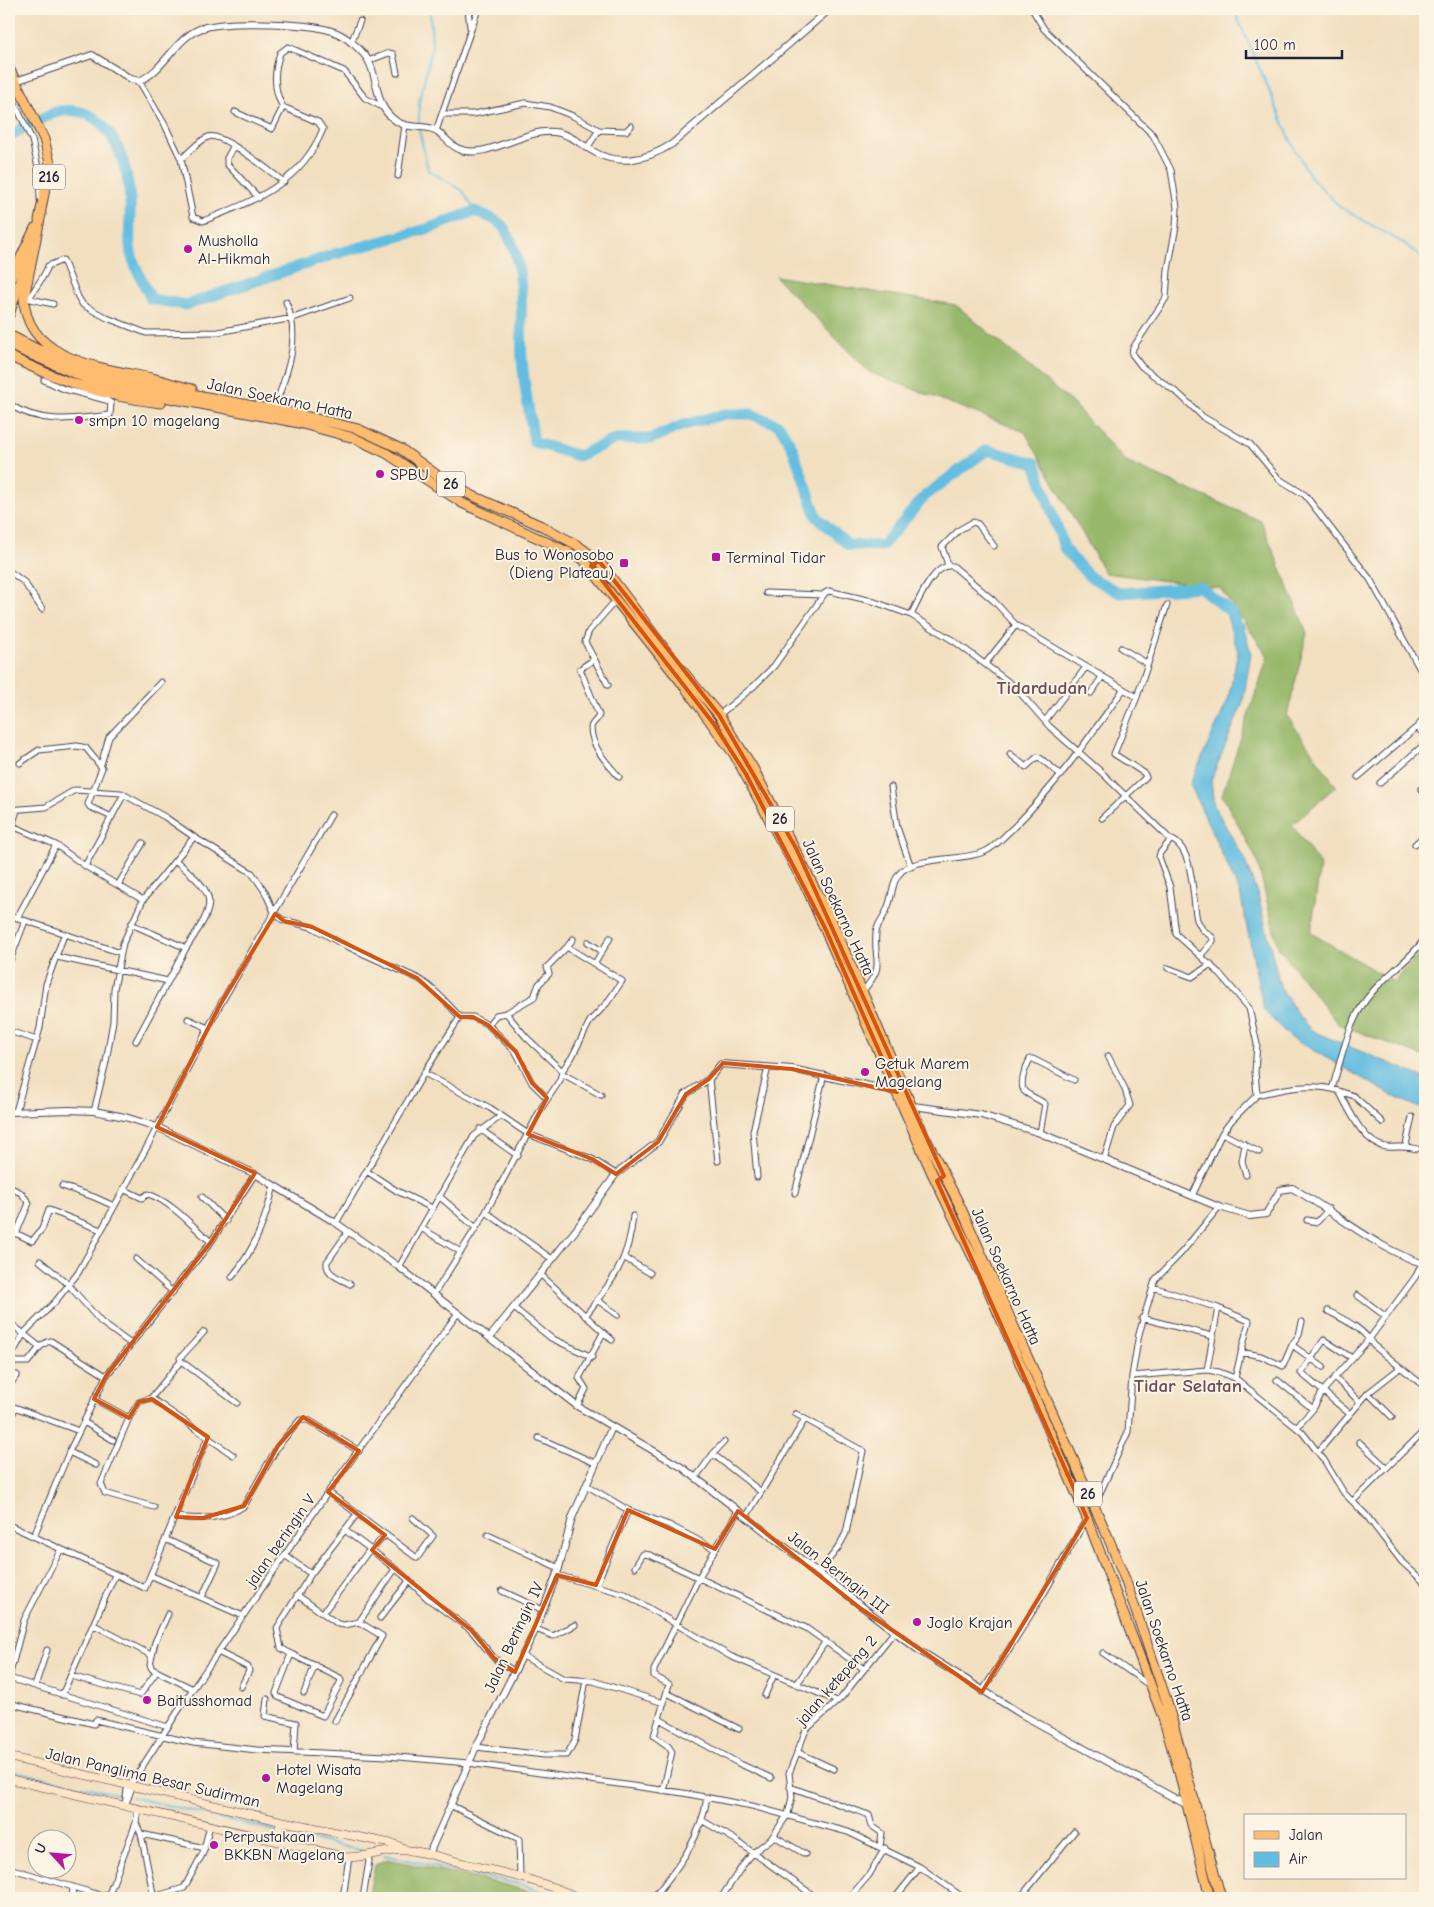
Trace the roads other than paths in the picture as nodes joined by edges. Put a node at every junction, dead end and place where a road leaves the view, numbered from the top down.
1 (468, 9) edge
2 (478, 9) edge
3 (830, 9) edge
4 (1032, 9) edge
5 (360, 21) dead end
6 (470, 30) junction
7 (351, 43) junction
8 (368, 61) junction
9 (9, 68) edge
10 (397, 73) dead end
11 (16, 81) junction
12 (139, 81) junction
13 (9, 91) edge
14 (283, 106) junction
15 (384, 108) junction
16 (235, 112) dead end
17 (442, 114) junction
18 (405, 125) junction
19 (631, 126) dead end
20 (600, 130) junction
21 (436, 131) junction
22 (233, 147) junction
23 (587, 148) junction
24 (181, 160) junction
25 (398, 176) dead end
26 (284, 182) junction
27 (260, 198) junction
28 (41, 214) junction
29 (9, 281) edge
30 (27, 298) junction
31 (350, 298) dead end
32 (286, 302) dead end
33 (53, 304) dead end
34 (9, 315) edge
35 (293, 318) junction
36 (9, 335) edge
37 (9, 345) edge
38 (9, 356) edge
39 (44, 380) dead end
40 (107, 398) junction
41 (9, 404) edge
42 (234, 406) junction
43 (274, 409) junction
44 (994, 546) dead end
45 (599, 561) junction
46 (591, 566) junction
47 (948, 566) junction
48 (9, 571) edge
49 (766, 593) dead end
50 (823, 595) junction
51 (616, 600) junction
52 (1167, 605) dead end
53 (42, 609) dead end
54 (912, 615) junction
55 (1016, 625) junction
56 (1121, 648) dead end
57 (593, 660) junction
58 (985, 664) junction
59 (1148, 664) junction
60 (1086, 667) junction
61 (1102, 677) junction
62 (1425, 678) edge
63 (161, 682) dead end
64 (608, 684) dead end
65 (1123, 690) junction
66 (1091, 693) dead end
67 (1136, 698) junction
68 (719, 715) junction
69 (1425, 718) edge
70 (1045, 721) junction
71 (1417, 728) junction
72 (1425, 736) edge
73 (1425, 744) edge
74 (1078, 751) junction
75 (1010, 754) dead end
76 (20, 763) dead end
77 (101, 764) junction
78 (1061, 775) junction
79 (1358, 776) dead end
80 (619, 777) dead end
81 (1380, 783) dead end
82 (891, 786) dead end
83 (93, 790) junction
84 (124, 794) junction
85 (1126, 797) junction
86 (9, 810) edge
87 (18, 810) junction
88 (331, 815) dead end
89 (112, 817) junction
90 (1102, 818) dead end
91 (1425, 835) edge
92 (194, 837) junction
93 (1169, 839) junction
94 (143, 843) dead end
95 (1414, 844) dead end
96 (56, 846) junction
97 (176, 861) junction
98 (84, 866) junction
99 (911, 867) junction
100 (118, 885) junction
101 (142, 900) junction
102 (275, 914) junction
103 (9, 915) edge
104 (17, 918) junction
105 (25, 921) junction
106 (131, 924) junction
107 (64, 935) junction
108 (610, 938) dead end
109 (1425, 938) edge
110 (573, 939) dead end
111 (588, 942) dead end
112 (567, 947) junction
113 (186, 948) junction
114 (602, 951) junction
115 (121, 953) junction
116 (1201, 955) junction
117 (57, 957) junction
118 (9, 963) edge
119 (595, 963) junction
120 (1211, 964) junction
121 (1168, 968) dead end
122 (118, 971) junction
123 (168, 981) junction
124 (862, 992) junction
125 (506, 1013) junction
126 (460, 1017) junction
127 (188, 1019) dead end
128 (488, 1025) junction
129 (208, 1028) junction
130 (9, 1031) edge
131 (38, 1040) junction
132 (136, 1041) dead end
133 (1108, 1056) dead end
134 (768, 1067) junction
135 (562, 1072) junction
136 (424, 1073) junction
137 (824, 1075) junction
138 (709, 1079) junction
139 (1074, 1080) dead end
140 (1332, 1089) junction
141 (1338, 1091) junction
142 (896, 1092) junction
143 (601, 1095) dead end
144 (1257, 1095) junction
145 (547, 1098) junction
146 (913, 1106) junction
147 (16, 1111) junction
148 (94, 1111) junction
149 (9, 1112) edge
150 (501, 1116) junction
151 (1412, 1117) dead end
152 (1382, 1122) dead end
153 (157, 1127) junction
154 (480, 1130) junction
155 (1040, 1133) junction
156 (1222, 1133) junction
157 (528, 1134) junction
158 (1245, 1144) junction
159 (1406, 1145) junction
160 (1417, 1149) dead end
161 (1260, 1152) dead end
162 (518, 1156) junction
163 (1104, 1160) junction
164 (718, 1161) dead end
165 (368, 1172) junction
166 (255, 1174) junction
167 (616, 1174) junction
168 (1246, 1174) dead end
169 (757, 1177) dead end
170 (941, 1179) junction
171 (62, 1186) dead end
172 (274, 1186) junction
173 (9, 1187) edge
174 (123, 1189) junction
175 (795, 1193) dead end
176 (439, 1196) junction
177 (1192, 1196) junction
178 (202, 1197) dead end
179 (114, 1206) junction
180 (432, 1208) junction
181 (1219, 1208) junction
182 (1329, 1209) junction
183 (486, 1212) junction
184 (633, 1216) dead end
185 (1306, 1220) dead end
186 (226, 1221) junction
187 (336, 1223) junction
188 (421, 1228) junction
189 (476, 1228) junction
190 (9, 1230) edge
191 (101, 1230) junction
192 (348, 1232) junction
193 (16, 1234) junction
194 (211, 1242) junction
195 (460, 1252) junction
196 (625, 1258) junction
197 (136, 1259) dead end
198 (552, 1259) junction
199 (40, 1261) dead end
200 (1424, 1264) edge
201 (399, 1267) junction
202 (650, 1273) dead end
203 (540, 1274) junction
204 (232, 1277) dead end
205 (350, 1284) dead end
206 (69, 1285) junction
207 (1153, 1287) junction
208 (173, 1292) junction
209 (434, 1294) junction
210 (1357, 1296) dead end
211 (597, 1300) junction
212 (514, 1308) junction
213 (1218, 1308) junction
214 (1328, 1311) dead end
215 (458, 1313) junction
216 (618, 1315) dead end
217 (585, 1316) junction
218 (1385, 1316) junction
219 (1142, 1318) junction
220 (9, 1322) edge
221 (1302, 1322) dead end
222 (204, 1332) dead end
223 (603, 1333) junction
224 (24, 1334) junction
225 (1212, 1336) junction
226 (490, 1337) junction
227 (1370, 1338) junction
228 (612, 1340) dead end
229 (130, 1344) junction
230 (1292, 1345) junction
231 (40, 1347) junction
232 (1241, 1352) junction
233 (592, 1357) junction
234 (1310, 1358) junction
235 (1352, 1358) junction
236 (181, 1361) junction
237 (1323, 1367) dead end
238 (1400, 1368) junction
239 (1207, 1370) junction
240 (17, 1375) dead end
241 (106, 1376) junction
242 (1132, 1376) junction
243 (1235, 1378) junction
244 (1335, 1378) junction
245 (1276, 1380) dead end
246 (9, 1386) edge
247 (1425, 1387) edge
248 (1323, 1391) junction
249 (1368, 1393) junction
250 (94, 1399) junction
251 (150, 1399) junction
252 (1360, 1402) junction
253 (237, 1403) dead end
254 (9, 1405) edge
255 (577, 1406) junction
256 (15, 1408) junction
257 (1312, 1409) junction
258 (796, 1414) dead end
259 (1350, 1414) junction
260 (1392, 1417) dead end
261 (128, 1418) junction
262 (805, 1419) junction
263 (9, 1422) edge
264 (84, 1422) junction
265 (612, 1427) junction
266 (1297, 1427) junction
267 (1425, 1430) edge
268 (79, 1432) junction
269 (208, 1437) junction
270 (539, 1438) dead end
271 (113, 1440) dead end
272 (724, 1442) dead end
273 (1358, 1442) dead end
274 (359, 1451) junction
275 (69, 1452) junction
276 (1318, 1452) junction
277 (714, 1454) junction
278 (234, 1455) dead end
279 (595, 1463) junction
280 (96, 1465) dead end
281 (1386, 1467) junction
282 (696, 1477) junction
283 (586, 1485) junction
284 (760, 1491) junction
285 (328, 1492) junction
286 (1353, 1501) junction
287 (1094, 1506) junction
288 (154, 1507) dead end
289 (628, 1510) junction
290 (738, 1511) junction
291 (357, 1514) junction
292 (176, 1517) junction
293 (746, 1517) junction
294 (413, 1518) dead end
295 (1087, 1518) junction
296 (9, 1525) edge
297 (346, 1531) junction
298 (384, 1535) junction
299 (488, 1535) dead end
300 (34, 1536) junction
301 (167, 1540) junction
302 (61, 1550) junction
303 (371, 1550) junction
304 (716, 1550) junction
305 (286, 1556) junction
306 (635, 1567) dead end
307 (395, 1569) junction
308 (558, 1571) junction
309 (819, 1572) junction
310 (311, 1574) junction
311 (115, 1575) junction
312 (152, 1576) junction
313 (699, 1577) junction
314 (409, 1581) junction
315 (1425, 1581) edge
316 (596, 1585) junction
317 (502, 1591) dead end
318 (297, 1595) junction
319 (202, 1597) junction
320 (543, 1610) junction
321 (323, 1613) junction
322 (168, 1614) dead end
323 (243, 1616) junction
324 (380, 1618) dead end
325 (359, 1622) junction
326 (677, 1623) junction
327 (94, 1625) junction
328 (575, 1625) dead end
329 (536, 1629) junction
330 (894, 1632) junction
331 (826, 1641) junction
332 (47, 1650) dead end
333 (218, 1652) junction
334 (1103, 1653) dead end
335 (292, 1654) junction
336 (151, 1655) junction
337 (523, 1656) junction
338 (314, 1665) junction
339 (864, 1669) junction
340 (157, 1671) junction
341 (514, 1672) junction
342 (774, 1674) junction
343 (71, 1676) junction
344 (9, 1677) edge
345 (586, 1680) junction
346 (797, 1684) junction
347 (35, 1686) junction
348 (1152, 1687) junction
349 (241, 1688) dead end
350 (193, 1689) junction
351 (982, 1692) junction
352 (304, 1693) dead end
353 (667, 1693) junction
354 (62, 1695) junction
355 (765, 1695) dead end
356 (267, 1699) dead end
357 (9, 1700) edge
358 (836, 1702) junction
359 (664, 1703) junction
360 (659, 1719) junction
361 (335, 1721) dead end
362 (168, 1727) junction
363 (739, 1729) dead end
364 (161, 1736) junction
365 (476, 1747) junction
366 (294, 1752) junction
367 (797, 1752) junction
368 (9, 1757) edge
369 (468, 1763) junction
370 (834, 1769) dead end
371 (771, 1778) dead end
372 (9, 1779) edge
373 (130, 1785) junction
374 (790, 1787) junction
375 (663, 1791) junction
376 (707, 1797) junction
377 (450, 1805) junction
378 (1187, 1805) junction
379 (126, 1806) junction
380 (138, 1808) junction
381 (1197, 1809) junction
382 (788, 1814) junction
383 (281, 1821) junction
384 (703, 1821) junction
385 (136, 1823) junction
386 (210, 1825) junction
387 (1074, 1832) dead end
388 (141, 1834) junction
389 (774, 1836) junction
390 (365, 1838) junction
391 (276, 1840) junction
392 (883, 1847) junction
393 (205, 1848) junction
394 (407, 1850) junction
395 (754, 1852) junction
396 (366, 1854) junction
397 (429, 1854) junction
398 (805, 1854) dead end
399 (349, 1857) junction
400 (920, 1867) junction
401 (9, 1868) edge
402 (520, 1877) junction
403 (73, 1887) junction
404 (103, 1897) edge
405 (153, 1897) edge
406 (72, 1898) edge
407 (343, 1898) edge
408 (363, 1898) edge
409 (579, 1898) edge
410 (653, 1898) edge
411 (722, 1898) edge
412 (818, 1898) edge
413 (849, 1898) edge
414 (895, 1898) edge
415 (964, 1898) edge
416 (1020, 1898) edge
417 (1210, 1898) edge
418 (1221, 1898) edge

1 - 6 street
2 - 6 street
3 - 23 street
4 - 62 street
5 - 7 street
6 - 17 street
7 - 8 street
7 - 12 street
8 - 10 street
8 - 15 street
9 - 11 main road, 216
11 - 12 street
11 - 28 main road, 216
12 - 24 street
13 - 28 street
14 - 15 street
14 - 16 street
14 - 26 street
15 - 18 street
17 - 20 street
17 - 21 street
18 - 21 street
18 - 25 street
19 - 20 street
20 - 23 street
21 - 23 street
22 - 24 street
22 - 26 street
22 - 27 street
24 - 27 street
26 - 27 street
28 - 29 main road
28 - 30 main road
28 - 34 main road, 216
30 - 33 street
30 - 35 street
30 - 42 main road
31 - 35 street
32 - 35 street
35 - 43 street
36 - 42 main road, Jalan Soekarno Hatta / 26
37 - 42 main road, Jalan Soekarno Hatta / 26
38 - 40 main road
39 - 40 street
40 - 41 street
40 - 42 main road
42 - 43 main road, Jalan Soekarno Hatta / 26
42 - 46 main road, Jalan Soekarno Hatta / 26
43 - 45 main road, Jalan Soekarno Hatta / 26
44 - 47 street
45 - 46 main road
45 - 68 main road, Jalan Soekarno Hatta / 26
46 - 51 main road, Jalan Soekarno Hatta / 26
47 - 54 street
47 - 55 street
48 - 53 street
49 - 50 street
50 - 54 street
50 - 68 street
51 - 57 street
51 - 142 main road, Jalan Soekarno Hatta / 26
52 - 59 street
54 - 58 street
55 - 58 street
55 - 60 street
56 - 59 street
57 - 64 street
57 - 80 street
58 - 70 street
59 - 67 street
60 - 61 street
60 - 70 street
61 - 65 street
61 - 66 street
63 - 77 street
65 - 67 street
65 - 74 street
67 - 85 street
68 - 124 main road, Jalan Soekarno Hatta / 26
69 - 71 street
70 - 74 street
71 - 72 street
71 - 79 street
73 - 81 street
74 - 78 street
74 - 85 street
75 - 78 street
76 - 77 street
77 - 83 street
78 - 99 street
82 - 99 street
83 - 84 street
83 - 87 street
83 - 89 street
84 - 89 street
84 - 92 street
85 - 90 street
85 - 93 street
86 - 87 street
87 - 96 street
88 - 102 street
89 - 98 street
91 - 95 street
92 - 97 street
92 - 102 street
93 - 116 street
93 - 116 street
94 - 100 street
96 - 98 street
96 - 104 street
97 - 101 street
97 - 113 street
98 - 100 street
99 - 124 street
100 - 101 street
101 - 106 street
102 - 126 street
102 - 129 street
103 - 104 street
104 - 105 street
105 - 107 street
105 - 118 street
106 - 113 street
106 - 115 street
107 - 115 street
107 - 117 street
108 - 114 street
109 - 140 street
110 - 112 street
111 - 114 street
112 - 119 street
112 - 125 street
113 - 123 street
114 - 119 street
115 - 122 street
116 - 120 street
117 - 122 street
117 - 131 street
119 - 135 street
120 - 121 street
120 - 144 street
122 - 123 street
122 - 148 street
123 - 132 street
124 - 146 main road, Jalan Soekarno Hatta / 26
125 - 128 street
125 - 135 street
126 - 128 street
126 - 136 street
127 - 129 street
128 - 145 street
129 - 153 street
130 - 131 street
131 - 147 street
133 - 163 street
134 - 137 street
134 - 138 street
134 - 169 street
135 - 143 street
135 - 145 street
136 - 150 street
136 - 165 street
137 - 142 street
137 - 175 street
138 - 164 street
138 - 167 street
139 - 155 street
140 - 141 street
140 - 144 street
141 - 152 street
141 - 159 street
142 - 170 main road, Jalan Soekarno Hatta / 26
144 - 156 street
145 - 157 street
146 - 155 street
146 - 170 main road, Jalan Soekarno Hatta / 26
147 - 148 street, Jalan Beringin III
147 - 149 street, Jalan Beringin III
148 - 153 street, Jalan Beringin III
150 - 154 street
150 - 157 street
151 - 159 street
153 - 166 street, Jalan Beringin III
153 - 174 street
154 - 162 street
154 - 176 street
155 - 163 street
156 - 158 street
156 - 177 street
157 - 162 street
157 - 167 street
158 - 161 street
158 - 168 street
159 - 160 street
162 - 183 street
163 - 177 street
165 - 180 street
165 - 187 street
166 - 172 street, Jalan Beringin III
166 - 186 street
167 - 198 street
170 - 287 main road, Jalan Soekarno Hatta / 26
170 - 295 main road, Jalan Soekarno Hatta / 26
171 - 179 street
172 - 187 street, Jalan Beringin III
172 - 204 street
173 - 193 street
174 - 179 street
174 - 194 street
176 - 180 street
176 - 189 street
177 - 181 street
178 - 186 street
179 - 191 street
180 - 188 street
181 - 182 street
181 - 207 street
182 - 185 street
182 - 200 street
183 - 189 street
183 - 198 street
184 - 196 street
186 - 194 street
187 - 192 street, Jalan Beringin III
188 - 195 street
188 - 201 street
189 - 195 street
190 - 193 street
191 - 193 street
191 - 206 street
192 - 201 street, Jalan Beringin III
192 - 205 street
194 - 208 street
195 - 209 street
196 - 202 street
196 - 211 street
197 - 208 street
198 - 203 street
199 - 206 street
200 - 218 street
201 - 209 street, Jalan Beringin III
203 - 212 street
203 - 217 street
206 - 224 street
206 - 229 street
207 - 213 street
207 - 219 street
208 - 229 street
209 - 215 street, Jalan Beringin III
210 - 218 street
211 - 216 street
211 - 217 street
212 - 226 street
212 - 233 street
213 - 225 street
213 - 232 street
214 - 227 street
215 - 226 street, Jalan Beringin III
215 - 274 street, jalan beringin V
217 - 223 street
218 - 227 street
219 - 225 street
219 - 242 street
220 - 224 street
221 - 230 street
222 - 236 street
223 - 228 street
223 - 233 street
224 - 231 street
224 - 231 street
225 - 239 street
226 - 255 street, Jalan Beringin III
227 - 235 street
227 - 238 street
229 - 241 street
230 - 232 street
230 - 234 street
231 - 241 street
232 - 243 street
233 - 255 street
234 - 235 street
234 - 237 street
234 - 248 street
235 - 244 street
236 - 251 street
236 - 253 street
238 - 247 street
238 - 249 street
239 - 242 street
239 - 243 street
240 - 246 street
241 - 250 street
242 - 287 street
243 - 266 street
244 - 248 street
244 - 252 street
245 - 257 street
248 - 257 street
248 - 259 street
249 - 252 street
249 - 260 street
250 - 261 street
250 - 264 street
251 - 261 street
251 - 269 street
252 - 259 street
254 - 256 street
255 - 265 street, Jalan Beringin III
256 - 263 street
256 - 268 street
257 - 266 street
258 - 262 street
259 - 276 street
261 - 288 street
262 - 284 street
262 - 309 street
264 - 268 street
264 - 271 street
265 - 279 street, Jalan Beringin IV
265 - 282 street, Jalan Beringin III
266 - 276 street
267 - 281 street
268 - 275 street
269 - 278 street
269 - 292 street
270 - 279 street
272 - 277 street
273 - 281 street
274 - 285 street, jalan beringin V
274 - 292 street
275 - 280 street
275 - 300 street
276 - 286 street
277 - 282 street
277 - 284 street
279 - 283 street, Jalan Beringin IV
281 - 286 street
282 - 290 street, Jalan Beringin III
283 - 289 street
283 - 308 street, Jalan Beringin IV
284 - 293 street
285 - 291 street
285 - 305 street, jalan beringin V
286 - 315 street
287 - 381 main road, Jalan Soekarno Hatta / 26
289 - 304 street
289 - 316 street
290 - 293 street, Jalan Beringin III
290 - 304 street
291 - 297 street
291 - 298 street
292 - 301 street
293 - 309 street, Jalan Beringin III
294 - 298 street
295 - 348 main road, Jalan Soekarno Hatta / 26
295 - 351 street
296 - 300 street
297 - 303 street
297 - 310 street
298 - 303 street
299 - 308 street
300 - 302 street
301 - 312 street
301 - 319 street
302 - 311 street
302 - 344 street
303 - 307 street
303 - 321 street
304 - 313 street
305 - 310 street
305 - 323 street, jalan beringin V
306 - 313 street
307 - 314 street
307 - 325 street
308 - 316 street
308 - 320 street, Jalan Beringin IV
309 - 330 street, Jalan Beringin III
310 - 318 street
311 - 312 street
311 - 327 street
312 - 319 street
313 - 326 street
313 - 331 street
314 - 324 street
314 - 341 street
316 - 326 street
317 - 320 street
318 - 321 street
318 - 335 street
319 - 323 street
320 - 329 street, Jalan Beringin IV
321 - 325 street
322 - 336 street
323 - 333 street, jalan beringin V
325 - 361 street
326 - 342 street
326 - 353 street
327 - 336 street
327 - 343 street
328 - 329 street
329 - 337 street, Jalan Beringin IV
330 - 339 street, jalan ketepeng 2
330 - 351 street, Jalan Beringin III
331 - 339 street
331 - 346 street
332 - 347 street
333 - 349 street
333 - 350 street, jalan beringin V
334 - 348 street
335 - 338 street
335 - 338 street
336 - 340 street
337 - 341 street, Jalan Beringin IV
337 - 345 street
338 - 352 street
339 - 358 street, jalan ketepeng 2
340 - 343 street
340 - 350 street
341 - 365 street, Jalan Beringin IV
342 - 346 street
342 - 355 street
343 - 354 street
344 - 347 street
345 - 359 street
345 - 365 street
346 - 358 street
347 - 354 street
348 - 378 main road, Jalan Soekarno Hatta / 26
350 - 362 street, jalan beringin V
351 - 378 street, Jalan Beringin III
353 - 359 street
353 - 363 street
354 - 362 street
356 - 366 street
357 - 364 street
358 - 367 street, jalan ketepeng 2
359 - 360 street
360 - 371 street
360 - 375 street
362 - 364 street, jalan beringin V
364 - 366 street
364 - 373 street, jalan beringin V
365 - 369 street, Jalan Beringin IV
366 - 369 street
367 - 370 street
367 - 374 street, jalan ketepeng 2
368 - 373 main road, Jalan Panglima Besar Sudirman
369 - 375 street
369 - 377 street, Jalan Beringin IV
372 - 379 main road, Jalan Panglima Besar Sudirman
373 - 379 street
373 - 383 main road, Jalan Panglima Besar Sudirman
374 - 382 street, jalan ketepeng 2
374 - 392 street
375 - 376 street
376 - 382 street
376 - 384 street
377 - 397 street, Jalan Beringin IV
377 - 402 street
378 - 381 main road
378 - 417 main road, Jalan Soekarno Hatta / 26
379 - 380 main road, Jalan Panglima Besar Sudirman
380 - 385 street
380 - 386 main road, Jalan Panglima Besar Sudirman
381 - 418 main road, Jalan Soekarno Hatta / 26
382 - 389 street, jalan ketepeng 2
382 - 392 street
383 - 390 main road, Jalan Panglima Besar Sudirman
383 - 391 main road
384 - 395 street
384 - 410 street
385 - 388 street
385 - 404 street
386 - 391 main road, Jalan Panglima Besar Sudirman
386 - 393 street
387 - 416 street
388 - 393 street
388 - 405 street
389 - 395 street, jalan ketepeng 2
389 - 398 street
390 - 394 main road, Jalan Panglima Besar Sudirman
390 - 396 main road
391 - 399 main road, Jalan Panglima Besar Sudirman
392 - 400 street
392 - 413 street
393 - 405 street
394 - 396 main road, Jalan Panglima Besar Sudirman
394 - 397 main road, Jalan Panglima Besar Sudirman
395 - 411 street, jalan ketepeng 2
395 - 412 street
396 - 399 main road, Jalan Panglima Besar Sudirman
396 - 408 street
397 - 402 main road, Jalan Panglima Besar Sudirman
399 - 407 street
400 - 414 street
400 - 415 street
401 - 403 street
402 - 409 main road, Jalan Panglima Besar Sudirman
403 - 404 street
403 - 406 street

